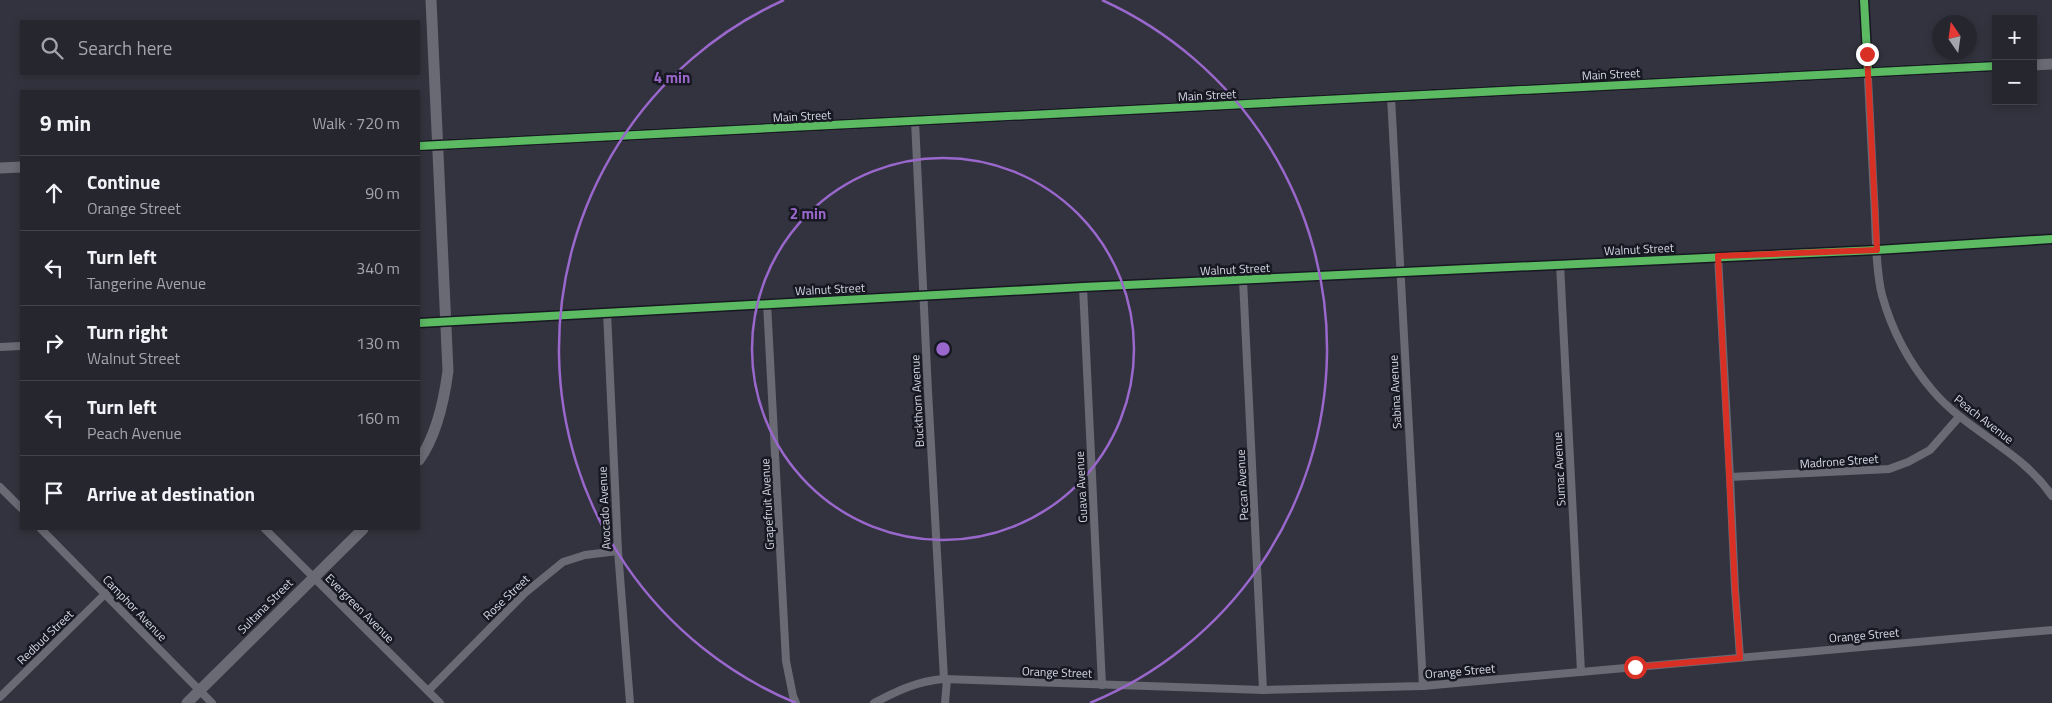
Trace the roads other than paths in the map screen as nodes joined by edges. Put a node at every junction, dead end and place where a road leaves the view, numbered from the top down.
1 (431, 0) edge
2 (1864, 0) edge
3 (2052, 64) edge
4 (2037, 65) edge
5 (1992, 66) edge
6 (1868, 72) junction
7 (1391, 97) junction
8 (916, 121) junction
9 (439, 144) junction
10 (420, 146) edge
11 (20, 167) edge
12 (0, 168) edge
13 (2052, 239) edge
14 (1877, 250) junction
15 (1718, 256) junction
16 (1560, 264) junction
17 (1400, 271) junction
18 (1243, 280) junction
19 (1084, 287) junction
20 (923, 296) junction
21 (767, 303) junction
22 (606, 312) junction
23 (446, 321) junction
24 (420, 323) edge
25 (20, 346) edge
26 (0, 347) edge
27 (1959, 417) junction
28 (420, 458) edge
29 (1730, 478) junction
30 (0, 487) edge
31 (2052, 496) edge
32 (20, 507) edge
33 (42, 530) edge
34 (266, 530) edge
35 (362, 530) edge
36 (618, 551) junction
37 (314, 578) junction
38 (106, 593) junction
39 (2052, 630) edge
40 (1740, 658) junction
41 (1581, 672) junction
42 (945, 679) junction
43 (1102, 686) junction
44 (1423, 686) junction
45 (200, 690) junction
46 (1263, 690) junction
47 (428, 691) junction
48 (0, 697) edge
49 (187, 703) edge
50 (212, 703) edge
51 (440, 703) edge
52 (630, 703) edge
53 (796, 703) edge
54 (874, 703) edge
55 (945, 703) edge

1 - 9 main road
2 - 6 street, Peach Avenue
3 - 4 main road
5 - 6 main road, Main Street
6 - 7 main road, Main Street
6 - 14 street, Peach Avenue
7 - 8 main road, Main Street
7 - 17 street, Sabina Avenue
8 - 9 main road, Main Street
8 - 20 street, Buckthorn Avenue
9 - 10 main road, Main Street
9 - 23 main road
11 - 12 main road
13 - 14 street, Walnut Street
14 - 15 street, Walnut Street
14 - 27 street, Peach Avenue
15 - 16 street, Walnut Street
15 - 29 street
16 - 17 street, Walnut Street
16 - 41 street, Sumac Avenue
17 - 18 street, Walnut Street
17 - 44 street, Sabina Avenue
18 - 19 street, Walnut Street
18 - 46 street, Pecan Avenue
19 - 20 street, Walnut Street
19 - 43 street, Guava Avenue
20 - 21 street, Walnut Street
20 - 42 street, Buckthorn Avenue
21 - 22 street, Walnut Street
21 - 53 street, Grapefruit Avenue
22 - 23 street, Walnut Street
22 - 36 street, Avocado Avenue
23 - 24 street, Walnut Street
23 - 28 main road
25 - 26 street
27 - 29 street, Madrone Street
27 - 31 street, Peach Avenue
29 - 40 street
30 - 32 street
33 - 38 street, Camphor Avenue
34 - 37 street, Evergreen Avenue
35 - 37 main road, Sultana Street
36 - 47 street, Rose Street
36 - 52 street, Avocado Avenue
37 - 45 main road, Sultana Street
37 - 47 street, Evergreen Avenue
38 - 45 street, Camphor Avenue
38 - 48 street, Redbud Street
39 - 40 street, Orange Street
40 - 41 street, Orange Street
41 - 44 street, Orange Street
42 - 43 street, Orange Street
42 - 54 street, Orange Street
42 - 55 street, Buckthorn Avenue
43 - 46 street, Orange Street
44 - 46 street, Orange Street
45 - 49 main road, Sultana Street
45 - 50 street, Camphor Avenue
47 - 51 street, Evergreen Avenue

